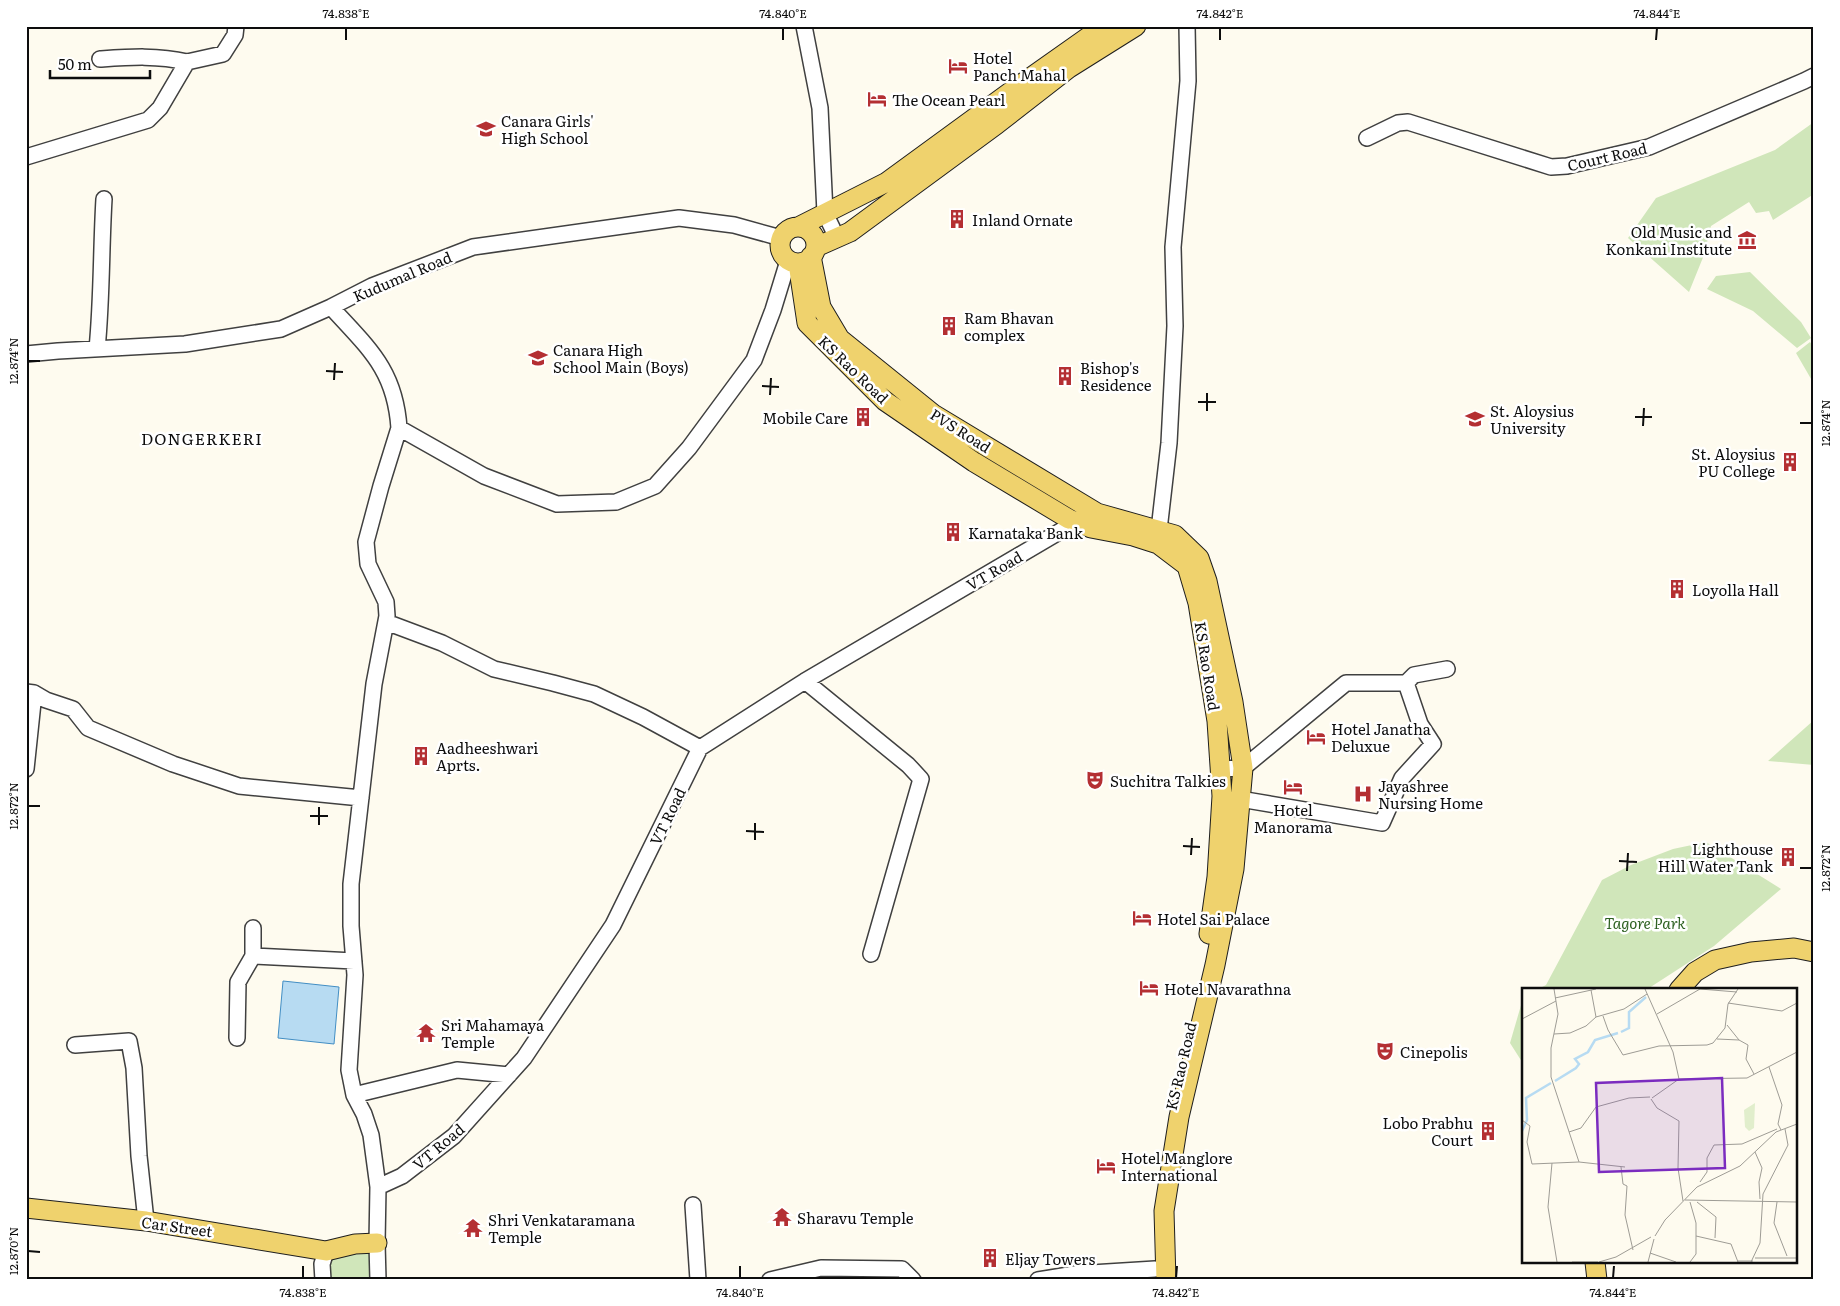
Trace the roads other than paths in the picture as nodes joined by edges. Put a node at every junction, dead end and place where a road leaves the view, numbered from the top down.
1 (236, 26) edge
2 (804, 26) edge
3 (1107, 26) edge
4 (1136, 26) edge
5 (1187, 26) edge
6 (100, 59) dead end
7 (187, 62) junction
8 (1814, 76) edge
9 (1367, 138) dead end
10 (26, 156) edge
11 (104, 199) dead end
12 (826, 213) junction
13 (798, 227) junction
14 (781, 238) junction
15 (837, 238) junction
16 (803, 257) junction
17 (331, 307) junction
18 (97, 349) junction
19 (26, 354) edge
20 (400, 428) junction
21 (1090, 509) junction
22 (1076, 522) junction
23 (1167, 533) junction
24 (386, 622) junction
25 (1447, 669) dead end
26 (805, 681) junction
27 (1406, 683) junction
28 (30, 692) edge
29 (700, 748) junction
30 (1243, 768) junction
31 (26, 769) edge
32 (1220, 769) junction
33 (360, 798) junction
34 (1240, 799) junction
35 (253, 928) dead end
36 (1814, 952) edge
37 (872, 954) dead end
38 (253, 956) junction
39 (354, 961) junction
40 (1681, 988) edge
41 (237, 1038) dead end
42 (75, 1045) dead end
43 (509, 1075) junction
44 (354, 1095) junction
45 (378, 1187) junction
46 (693, 1205) dead end
47 (26, 1208) edge
48 (146, 1222) junction
49 (377, 1243) junction
50 (326, 1251) junction
51 (1595, 1264) edge
52 (1158, 1276) edge
53 (780, 1279) edge
54 (323, 1280) edge
55 (378, 1280) edge
56 (698, 1280) edge
57 (913, 1280) edge
58 (1038, 1280) edge
59 (1597, 1280) edge

1 - 7 street
2 - 12 street
3 - 12 main road
4 - 15 main road
5 - 23 street
6 - 7 street
7 - 10 street
8 - 9 street, Court Road
11 - 18 street
12 - 13 main road
12 - 15 street
13 - 14 main road
13 - 16 main road
14 - 16 main road
14 - 17 street, Kudumal Road
15 - 16 main road
16 - 20 street
16 - 21 main road, PVS Road
16 - 22 main road, KS Rao Road
17 - 18 street, Kudumal Road
17 - 20 street
18 - 19 street, Kudumal Road
20 - 24 street
21 - 22 street, VT Road
21 - 23 main road, PVS Road
22 - 26 street, VT Road
22 - 32 main road, KS Rao Road
23 - 30 main road
24 - 29 street
24 - 33 street
25 - 27 street
26 - 29 street, VT Road
26 - 37 street
27 - 30 street
27 - 34 street
28 - 31 street
28 - 33 street
29 - 43 street, VT Road
30 - 32 street
30 - 34 main road
32 - 52 main road, KS Rao Road
33 - 39 street
34 - 52 main road
35 - 38 street
36 - 40 main road
38 - 39 street
38 - 41 street
39 - 44 street
42 - 48 street
43 - 44 street
43 - 45 street, VT Road
44 - 45 street
45 - 49 street
46 - 56 street
47 - 48 main road, Car Street
48 - 50 main road, Car Street
49 - 50 main road
49 - 55 street
50 - 54 street
51 - 59 main road
52 - 58 street
53 - 57 street

